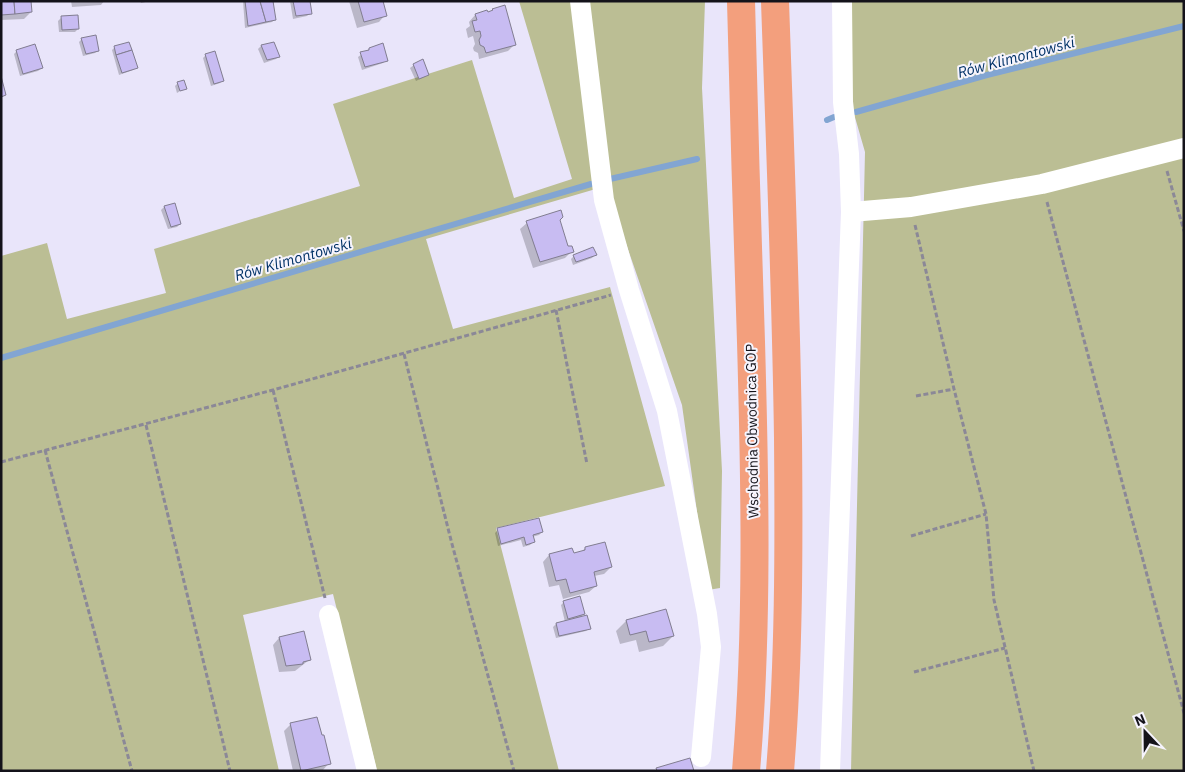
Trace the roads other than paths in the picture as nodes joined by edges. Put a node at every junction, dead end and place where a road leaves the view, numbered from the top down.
1 (580, 1) edge
2 (740, 1) edge
3 (776, 1) edge
4 (842, 1) edge
5 (1184, 148) edge
6 (851, 212) junction
7 (329, 615) road end
8 (701, 757) dead end
9 (367, 771) edge
10 (746, 771) edge
11 (780, 771) edge
12 (830, 771) edge

1 - 8 lane
2 - 10 highway, Wschodnia Obwodnica GOP
3 - 11 highway
4 - 6 lane
5 - 6 lane
6 - 12 lane
7 - 9 lane

